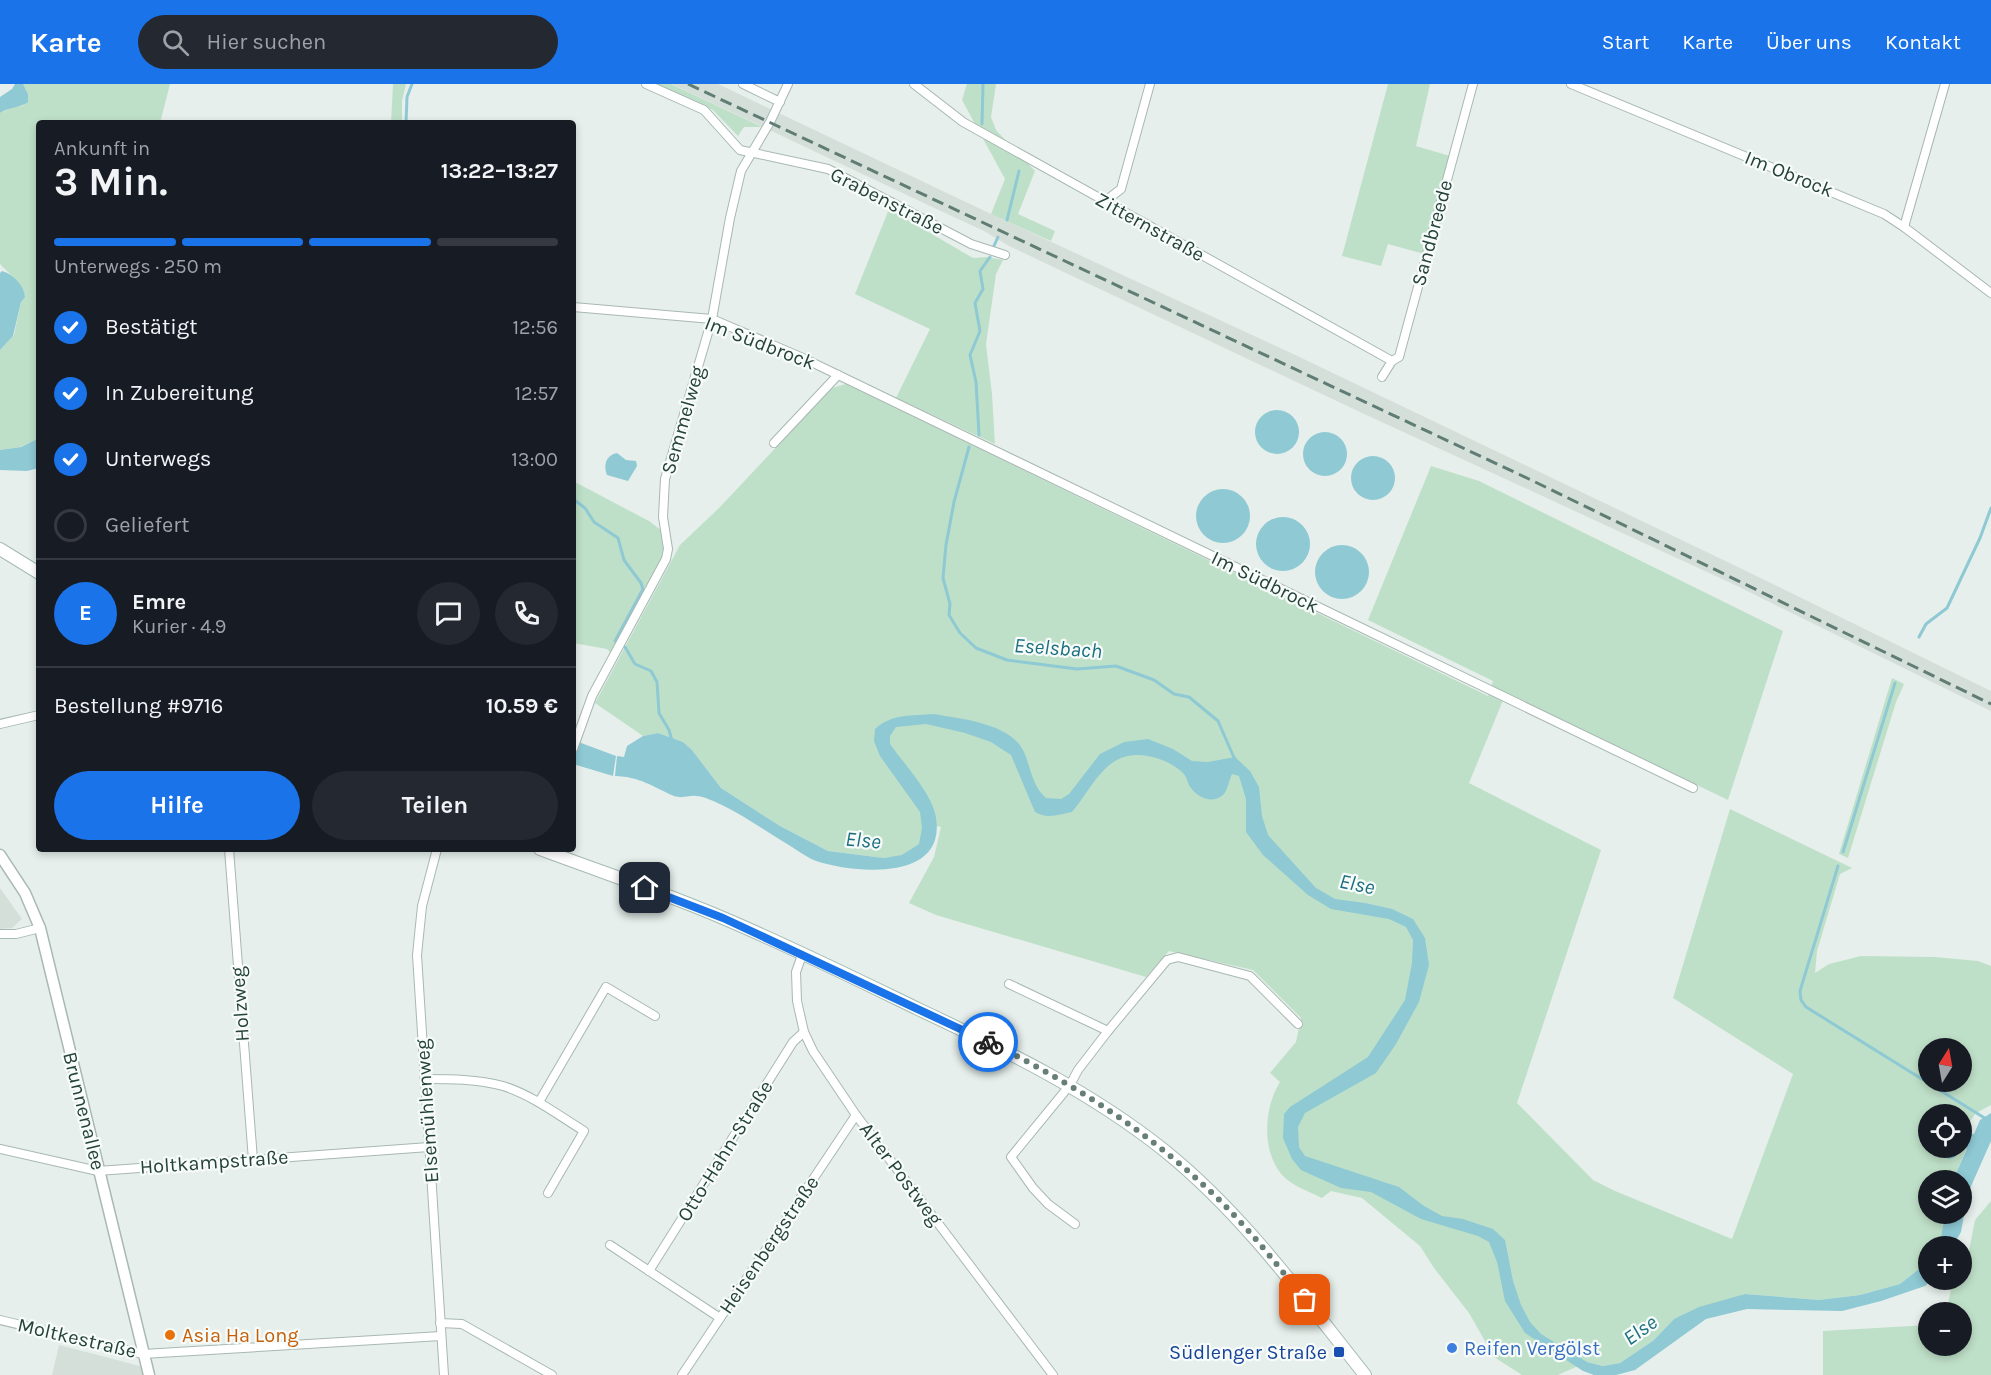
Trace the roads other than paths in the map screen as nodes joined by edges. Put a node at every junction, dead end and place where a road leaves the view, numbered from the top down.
1 (646, 84) edge
2 (743, 84) edge
3 (788, 84) edge
4 (914, 84) edge
5 (1150, 84) edge
6 (1473, 84) edge
7 (1572, 84) edge
8 (1945, 84) edge
9 (780, 102) junction
10 (752, 153) junction
11 (1104, 202) junction
12 (1904, 227) junction
13 (1005, 255) dead end
14 (1991, 293) edge
15 (576, 307) edge
16 (712, 320) junction
17 (1392, 361) junction
18 (838, 375) junction
19 (1382, 377) dead end
20 (774, 443) dead end
21 (0, 549) edge
22 (36, 571) edge
23 (36, 716) edge
24 (0, 724) edge
25 (576, 741) edge
26 (1693, 788) dead end
27 (229, 852) edge
28 (435, 852) edge
29 (548, 852) edge
30 (0, 855) edge
31 (40, 928) junction
32 (0, 934) edge
33 (802, 955) junction
34 (1009, 984) dead end
35 (655, 1016) dead end
36 (1298, 1024) dead end
37 (1108, 1031) junction
38 (804, 1032) junction
39 (424, 1079) junction
40 (1070, 1085) junction
41 (538, 1102) junction
42 (856, 1115) junction
43 (429, 1147) junction
44 (0, 1149) edge
45 (253, 1160) junction
46 (98, 1171) junction
47 (548, 1192) dead end
48 (1076, 1224) dead end
49 (610, 1245) dead end
50 (649, 1271) junction
51 (720, 1318) junction
52 (0, 1320) edge
53 (440, 1323) junction
54 (441, 1336) junction
55 (143, 1354) junction
56 (148, 1375) edge
57 (444, 1375) edge
58 (552, 1375) edge
59 (682, 1375) edge
60 (1053, 1375) edge
61 (1365, 1375) edge

1 - 10 street, Grabenstraße
2 - 9 street
3 - 9 street, Semmelweg
4 - 11 street, Zitternstraße
5 - 11 street
6 - 17 street, Sandbreede
7 - 12 street, Im Obrock
8 - 12 street
9 - 10 street, Semmelweg
10 - 13 street, Grabenstraße
10 - 16 street, Semmelweg
11 - 17 street, Zitternstraße
12 - 14 street, Im Obrock
15 - 16 street, Im Südbrock
16 - 18 street, Im Südbrock
16 - 25 street, Semmelweg
17 - 19 street, Sandbreede
18 - 20 street, Im Südbrock
18 - 26 street, Im Südbrock
21 - 22 main road
23 - 24 street
27 - 45 street, Holzweg
28 - 39 street, Elsemühlenweg
29 - 33 main road
30 - 31 street, Brunnenallee
31 - 32 street
31 - 46 street, Brunnenallee
33 - 38 street, Alter Postweg
33 - 40 main road
34 - 37 street
35 - 41 street
36 - 37 street
37 - 40 street
38 - 42 street, Alter Postweg
38 - 50 street, Otto-Hahn-Straße
39 - 41 street
39 - 43 street, Elsemühlenweg
40 - 48 street
40 - 61 main road
41 - 47 street
42 - 51 street, Heisenbergstraße
42 - 60 street, Alter Postweg
43 - 45 street, Holtkampstraße
43 - 53 street, Elsemühlenweg
44 - 46 street, Holtkampstraße
45 - 46 street, Holtkampstraße
46 - 55 street, Brunnenallee
49 - 50 street
50 - 51 street
51 - 59 street, Heisenbergstraße
52 - 55 street, Moltkestraße
53 - 54 street, Elsemühlenweg
53 - 58 street
54 - 55 street, Moltkestraße
54 - 57 street, Elsemühlenweg
55 - 56 street, Brunnenallee

